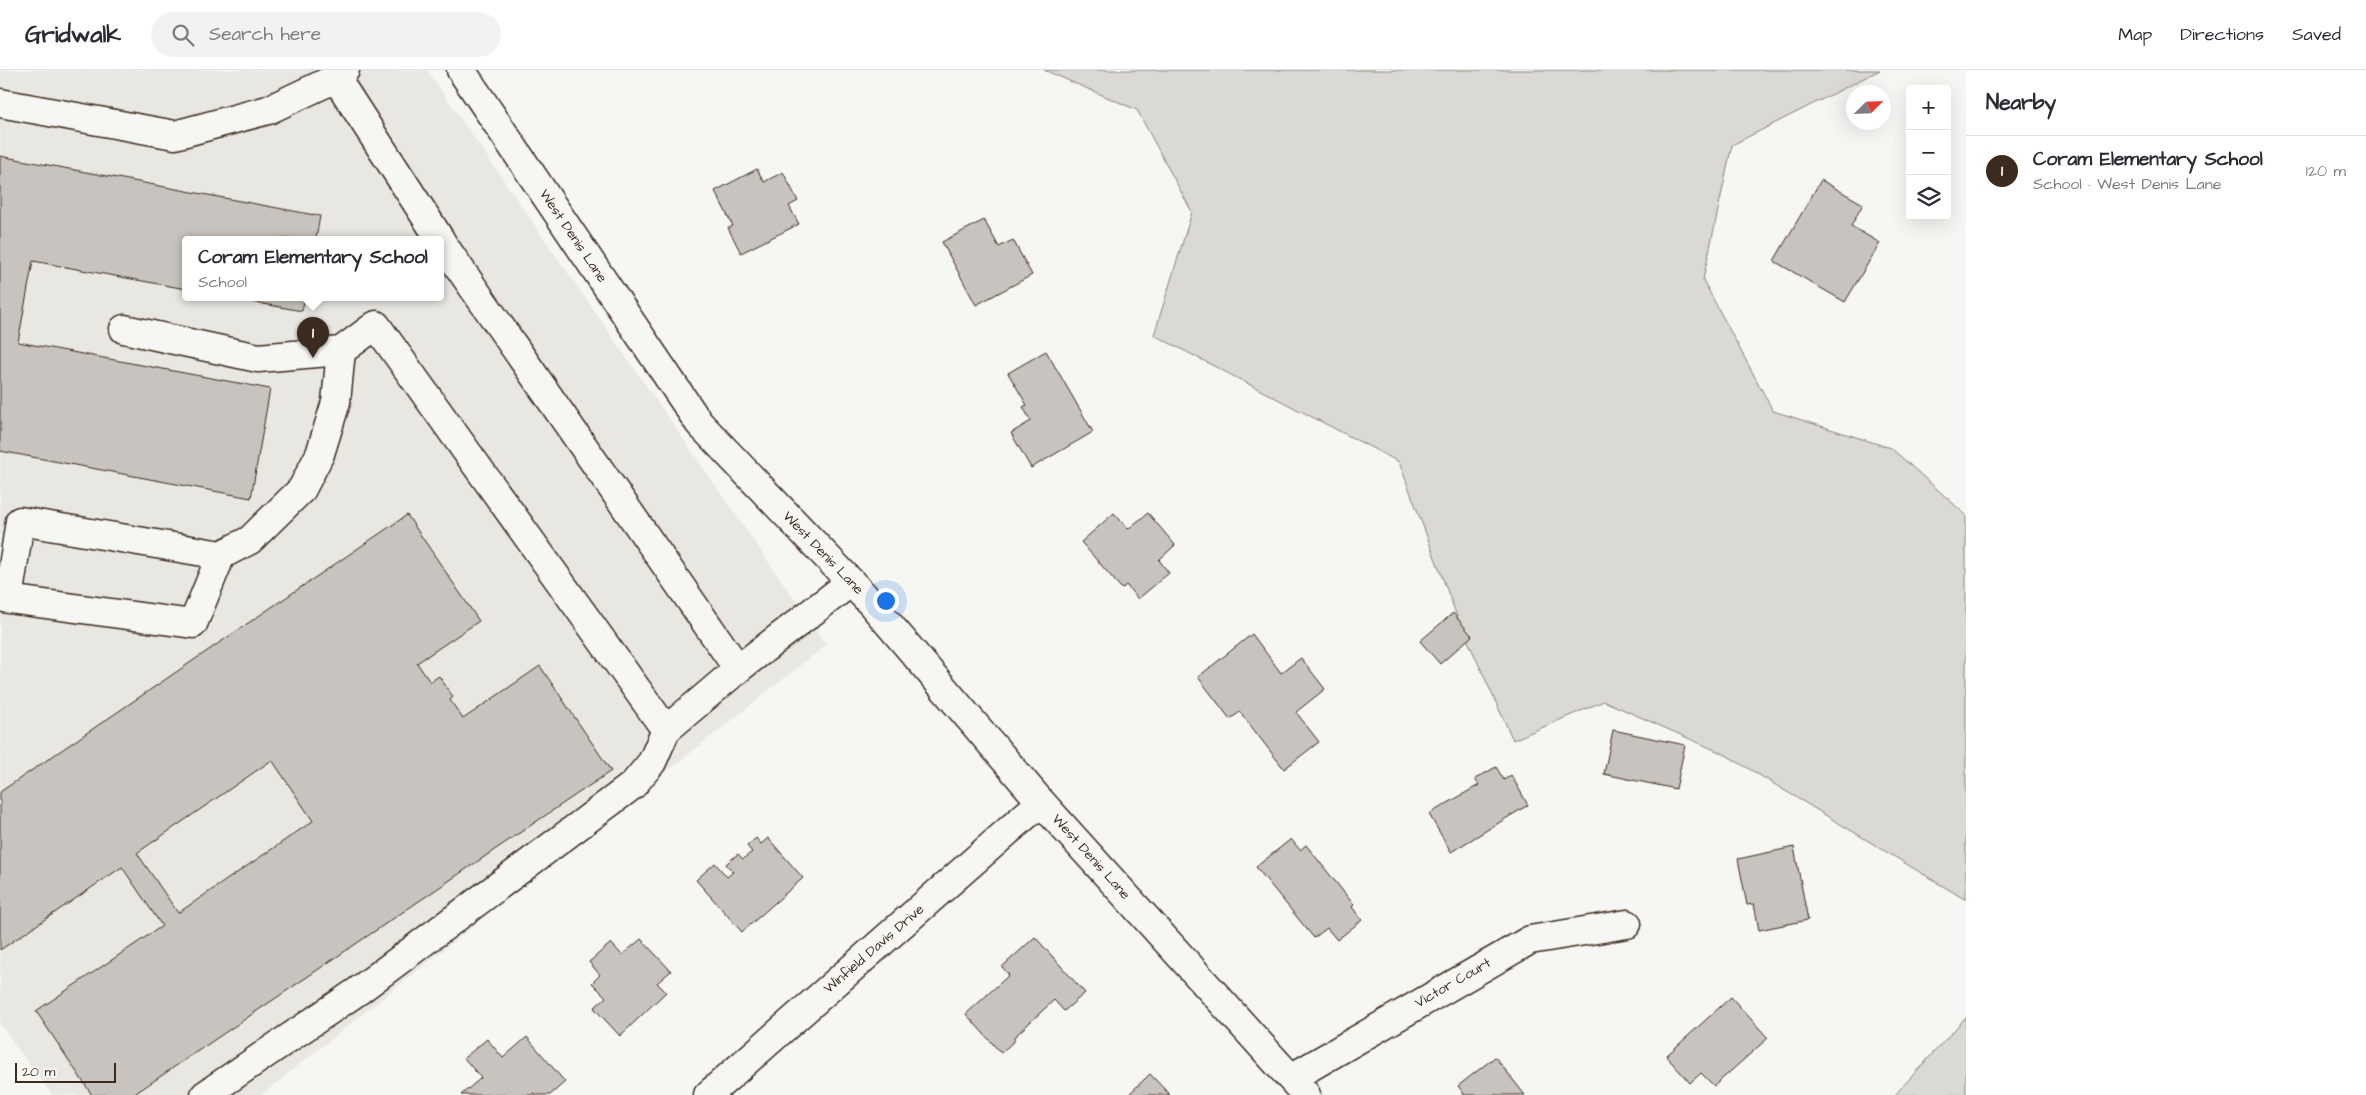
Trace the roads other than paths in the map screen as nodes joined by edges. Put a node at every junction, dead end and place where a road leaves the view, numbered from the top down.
1 (461, 70) edge
2 (340, 74) edge
3 (0, 103) edge
4 (438, 236) edge
5 (444, 246) edge
6 (124, 328) dead end
7 (341, 351) junction
8 (221, 555) junction
9 (6, 573) edge
10 (851, 582) junction
11 (738, 669) junction
12 (666, 730) junction
13 (1041, 802) junction
14 (1627, 924) dead end
15 (1298, 1086) edge
16 (205, 1095) edge
17 (708, 1095) edge

1 - 10 street, West Denis Lane
2 - 3 street
2 - 4 street
5 - 11 street
6 - 7 street
7 - 8 street
7 - 12 street
8 - 9 street
8 - 9 street
10 - 11 street
10 - 13 street, West Denis Lane
11 - 12 street
12 - 16 street
13 - 15 street, West Denis Lane
13 - 17 street, Winfield Davis Drive
14 - 15 street, Victor Court

